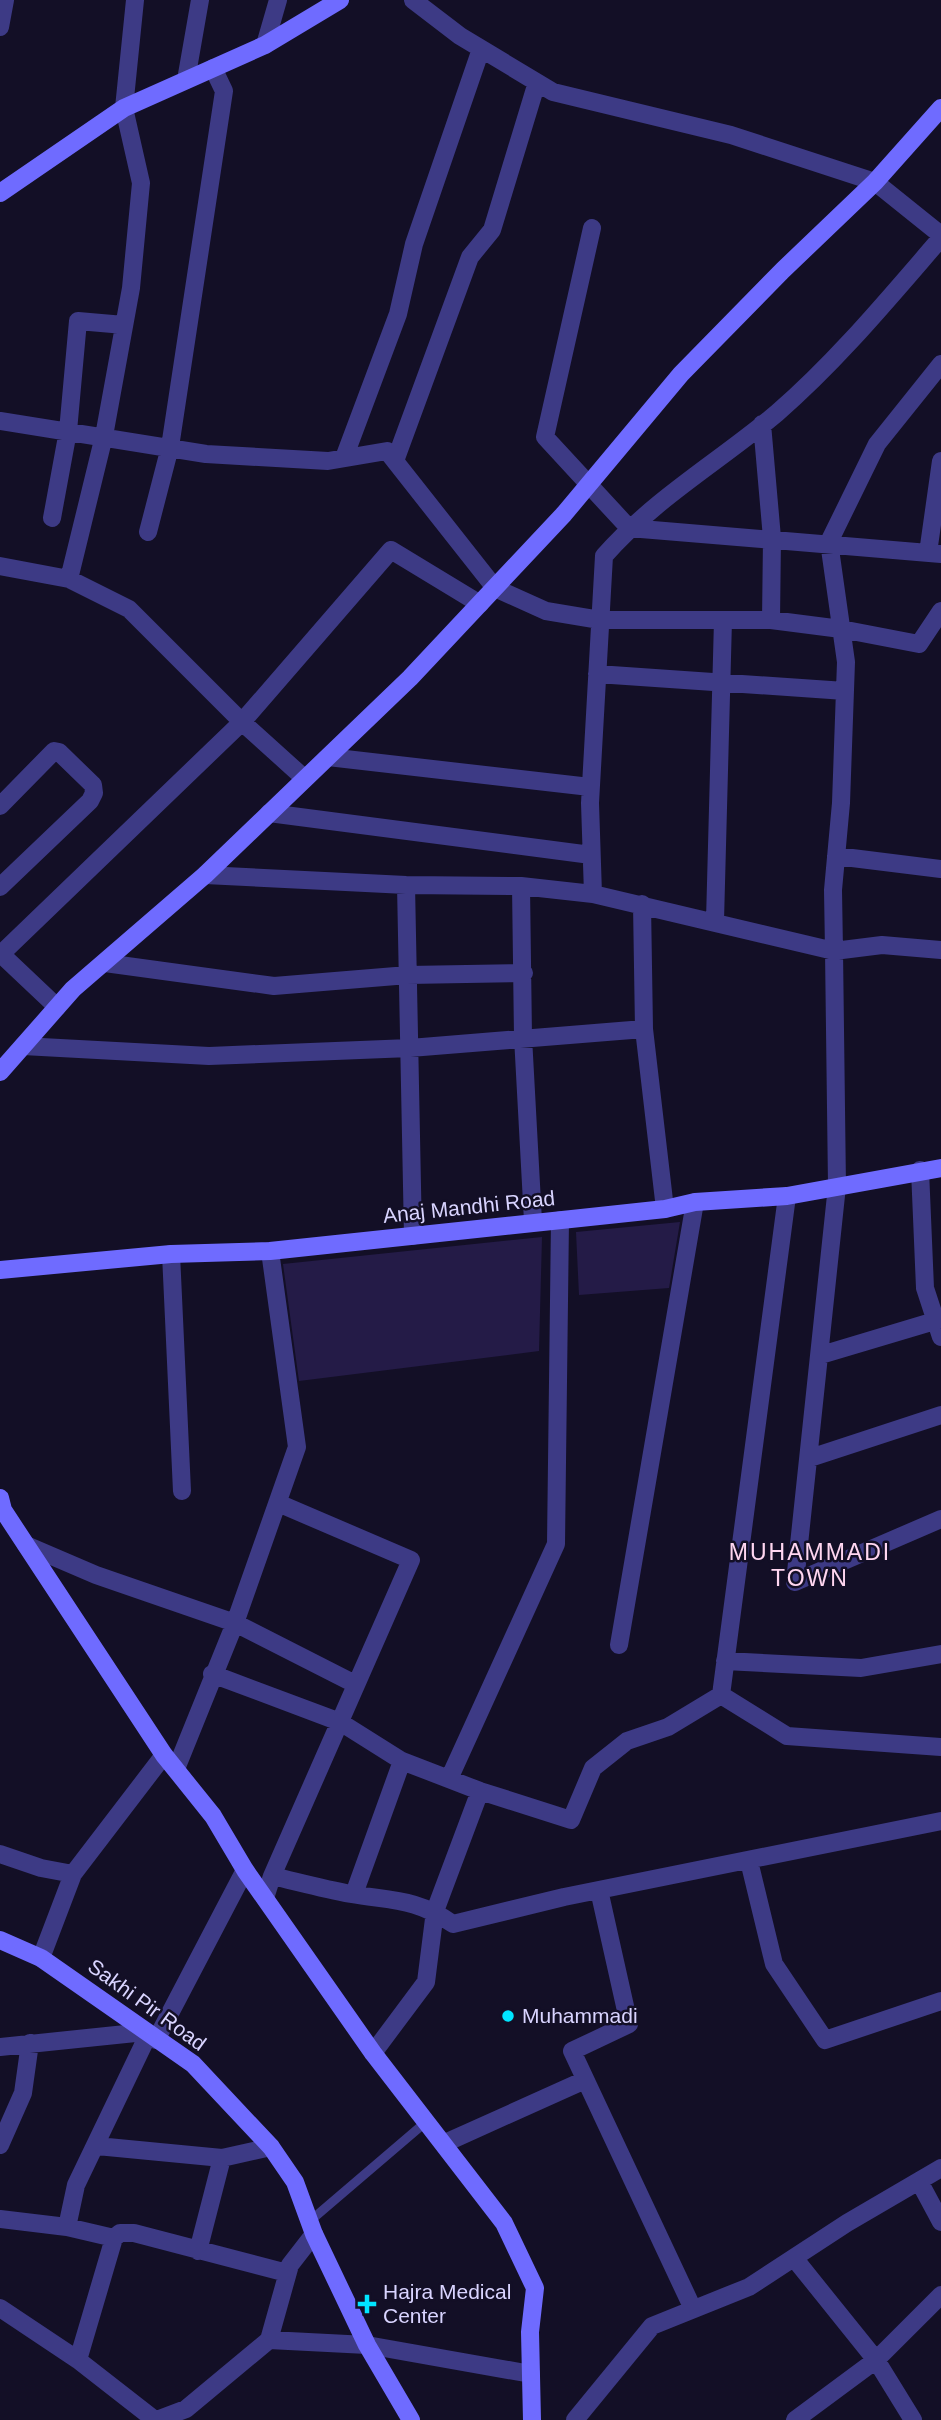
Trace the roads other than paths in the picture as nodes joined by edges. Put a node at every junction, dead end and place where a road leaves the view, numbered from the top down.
1 (5, 0) edge
2 (135, 0) edge
3 (200, 0) edge
4 (278, 0) edge
5 (340, 0) edge
6 (413, 0) edge
7 (0, 27) edge
8 (265, 45) junction
9 (481, 49) junction
10 (213, 68) junction
11 (187, 80) junction
12 (537, 82) junction
13 (124, 108) junction
14 (941, 108) edge
15 (875, 182) junction
16 (0, 193) edge
17 (592, 228) dead end
18 (941, 236) edge
19 (124, 325) junction
20 (941, 364) edge
21 (0, 421) edge
22 (762, 424) junction
23 (68, 431) junction
24 (104, 436) junction
25 (170, 447) junction
26 (344, 458) junction
27 (395, 461) junction
28 (941, 461) edge
29 (589, 482) junction
30 (52, 519) dead end
31 (629, 528) junction
32 (148, 532) dead end
33 (772, 538) junction
34 (829, 542) junction
35 (935, 553) edge
36 (0, 566) edge
37 (69, 579) junction
38 (495, 588) junction
39 (480, 604) junction
40 (941, 611) edge
41 (600, 620) junction
42 (723, 620) junction
43 (771, 620) junction
44 (841, 629) junction
45 (597, 674) junction
46 (721, 683) junction
47 (845, 691) junction
48 (243, 722) junction
49 (328, 757) junction
50 (304, 778) junction
51 (590, 786) junction
52 (0, 806) edge
53 (269, 813) junction
54 (591, 855) junction
55 (836, 856) junction
56 (941, 869) edge
57 (205, 875) junction
58 (406, 885) junction
59 (522, 886) junction
60 (0, 887) edge
61 (593, 894) junction
62 (642, 904) junction
63 (715, 922) junction
64 (941, 950) edge
65 (834, 951) junction
66 (1, 953) edge
67 (105, 963) junction
68 (524, 973) junction
69 (408, 975) junction
70 (57, 1007) junction
71 (644, 1029) junction
72 (523, 1037) junction
73 (23, 1046) junction
74 (410, 1048) junction
75 (0, 1072) edge
76 (941, 1168) edge
77 (920, 1170) junction
78 (837, 1186) junction
79 (787, 1196) junction
80 (695, 1202) junction
81 (665, 1209) junction
82 (560, 1220) junction
83 (533, 1222) junction
84 (413, 1236) junction
85 (270, 1251) junction
86 (172, 1254) junction
87 (0, 1270) edge
88 (939, 1326) edge
89 (821, 1355) junction
90 (941, 1415) edge
91 (810, 1458) junction
92 (181, 1491) dead end
93 (0, 1498) edge
94 (278, 1503) junction
95 (941, 1518) edge
96 (26, 1545) junction
97 (235, 1623) junction
98 (619, 1645) dead end
99 (941, 1654) edge
100 (725, 1661) junction
101 (212, 1674) junction
102 (355, 1684) junction
103 (721, 1695) junction
104 (340, 1722) junction
105 (941, 1747) edge
106 (164, 1755) junction
107 (402, 1761) junction
108 (176, 1769) junction
109 (449, 1779) junction
110 (480, 1791) junction
111 (941, 1821) edge
112 (0, 1854) edge
113 (749, 1861) junction
114 (245, 1870) junction
115 (73, 1874) junction
116 (272, 1876) junction
117 (599, 1890) junction
118 (354, 1894) junction
119 (265, 1898) junction
120 (435, 1911) junction
121 (0, 1940) edge
122 (41, 1958) junction
123 (941, 2001) edge
124 (150, 2036) junction
125 (30, 2043) junction
126 (0, 2047) edge
127 (373, 2053) junction
128 (585, 2080) junction
129 (426, 2121) junction
130 (445, 2143) junction
131 (0, 2145) edge
132 (97, 2146) junction
133 (271, 2147) junction
134 (222, 2158) junction
135 (941, 2168) edge
136 (919, 2181) junction
137 (0, 2219) edge
138 (941, 2222) edge
139 (67, 2227) junction
140 (312, 2227) junction
141 (114, 2238) junction
142 (198, 2251) junction
143 (794, 2258) junction
144 (287, 2273) junction
145 (941, 2295) edge
146 (0, 2308) edge
147 (693, 2309) junction
148 (269, 2340) junction
149 (367, 2345) junction
150 (78, 2360) junction
151 (876, 2360) junction
152 (531, 2374) junction
153 (156, 2420) edge
154 (411, 2420) edge
155 (531, 2420) edge
156 (575, 2420) edge
157 (795, 2420) edge
158 (913, 2420) edge

1 - 7 street
2 - 13 street
3 - 11 street
4 - 8 street
5 - 8 street
6 - 9 street
8 - 10 street
9 - 12 street
9 - 26 street
10 - 11 street
10 - 25 street
11 - 13 street
12 - 15 street
12 - 27 street
13 - 16 street
13 - 19 street
14 - 15 street
15 - 18 street
15 - 29 street
17 - 29 street
18 - 22 street
19 - 23 street
19 - 24 street
20 - 34 street
21 - 23 street
22 - 31 street
22 - 33 street
23 - 24 street
23 - 30 street
24 - 25 street
24 - 37 street
25 - 26 street
25 - 32 street
26 - 27 street
27 - 38 street
28 - 35 street
29 - 31 street
29 - 38 street
31 - 33 street
31 - 41 street
33 - 34 street
33 - 43 street
34 - 35 street
34 - 44 street
36 - 37 street
37 - 48 street
38 - 39 street
38 - 41 street
39 - 48 street
39 - 49 street
40 - 44 street
41 - 42 street
41 - 45 street
42 - 43 street
42 - 46 street
43 - 44 street
44 - 47 street
45 - 46 street
45 - 51 street
46 - 47 street
46 - 63 street
47 - 55 street
48 - 50 street
48 - 66 street
49 - 50 street
49 - 51 street
50 - 53 street
51 - 54 street
52 - 60 street
53 - 54 street
53 - 57 street
54 - 61 street
55 - 56 street
55 - 65 street
57 - 58 street
57 - 67 street
58 - 59 street
58 - 69 street
59 - 61 street
59 - 68 street
61 - 62 street
62 - 63 street
62 - 71 street
63 - 65 street
64 - 65 street
65 - 78 street
66 - 70 street
67 - 69 street
67 - 70 street
68 - 69 street
68 - 72 street
69 - 74 street
70 - 73 street
71 - 72 street
71 - 81 street
72 - 74 street
72 - 83 street
73 - 74 street
73 - 75 street
74 - 84 street
76 - 77 street, Anaj Mandhi Road
77 - 78 street, Anaj Mandhi Road
77 - 88 street
78 - 79 street, Anaj Mandhi Road
78 - 89 street
79 - 80 street, Anaj Mandhi Road
79 - 100 street
80 - 81 street, Anaj Mandhi Road
80 - 98 street
81 - 82 street, Anaj Mandhi Road
82 - 83 street, Anaj Mandhi Road
82 - 109 street
83 - 84 street, Anaj Mandhi Road
84 - 85 street, Anaj Mandhi Road
85 - 86 street, Anaj Mandhi Road
85 - 94 street
86 - 87 street, Anaj Mandhi Road
86 - 92 street
88 - 89 street
89 - 91 street
90 - 91 street
91 - 95 street
93 - 96 street
94 - 97 street
94 - 102 street
96 - 97 street
96 - 106 street
97 - 101 street
97 - 102 street
99 - 100 street
100 - 103 street
101 - 104 street
101 - 108 street
102 - 104 street
103 - 105 street
103 - 110 street
104 - 107 street
104 - 116 street
106 - 108 street
106 - 115 street
107 - 109 street
107 - 118 street
108 - 114 street
109 - 110 street
110 - 120 street
111 - 113 street
112 - 115 street
113 - 117 street
113 - 123 street
114 - 119 street
114 - 124 street
115 - 122 street
116 - 118 street
116 - 119 street
117 - 120 street
117 - 128 street
118 - 120 street
119 - 127 street
120 - 127 street
121 - 122 street, Sakhi Pir Road
122 - 124 street, Sakhi Pir Road
124 - 125 street
124 - 132 street
124 - 133 street, Sakhi Pir Road
125 - 126 street
125 - 131 street
127 - 129 street
128 - 130 street
128 - 147 street
129 - 130 street
129 - 140 lane
130 - 152 street
132 - 134 street
132 - 139 street
133 - 134 street
133 - 140 street, Sakhi Pir Road
134 - 142 street
135 - 136 street
136 - 138 street
136 - 143 street
137 - 139 street
139 - 141 street
140 - 144 street
140 - 149 street, Sakhi Pir Road
141 - 142 street
141 - 150 street
142 - 144 street
143 - 147 street
143 - 151 street
144 - 148 street
145 - 151 street
146 - 150 street
147 - 156 street
148 - 149 street
148 - 153 street
149 - 152 street
149 - 154 street, Sakhi Pir Road
150 - 153 street
151 - 157 street
151 - 158 street
152 - 155 street

